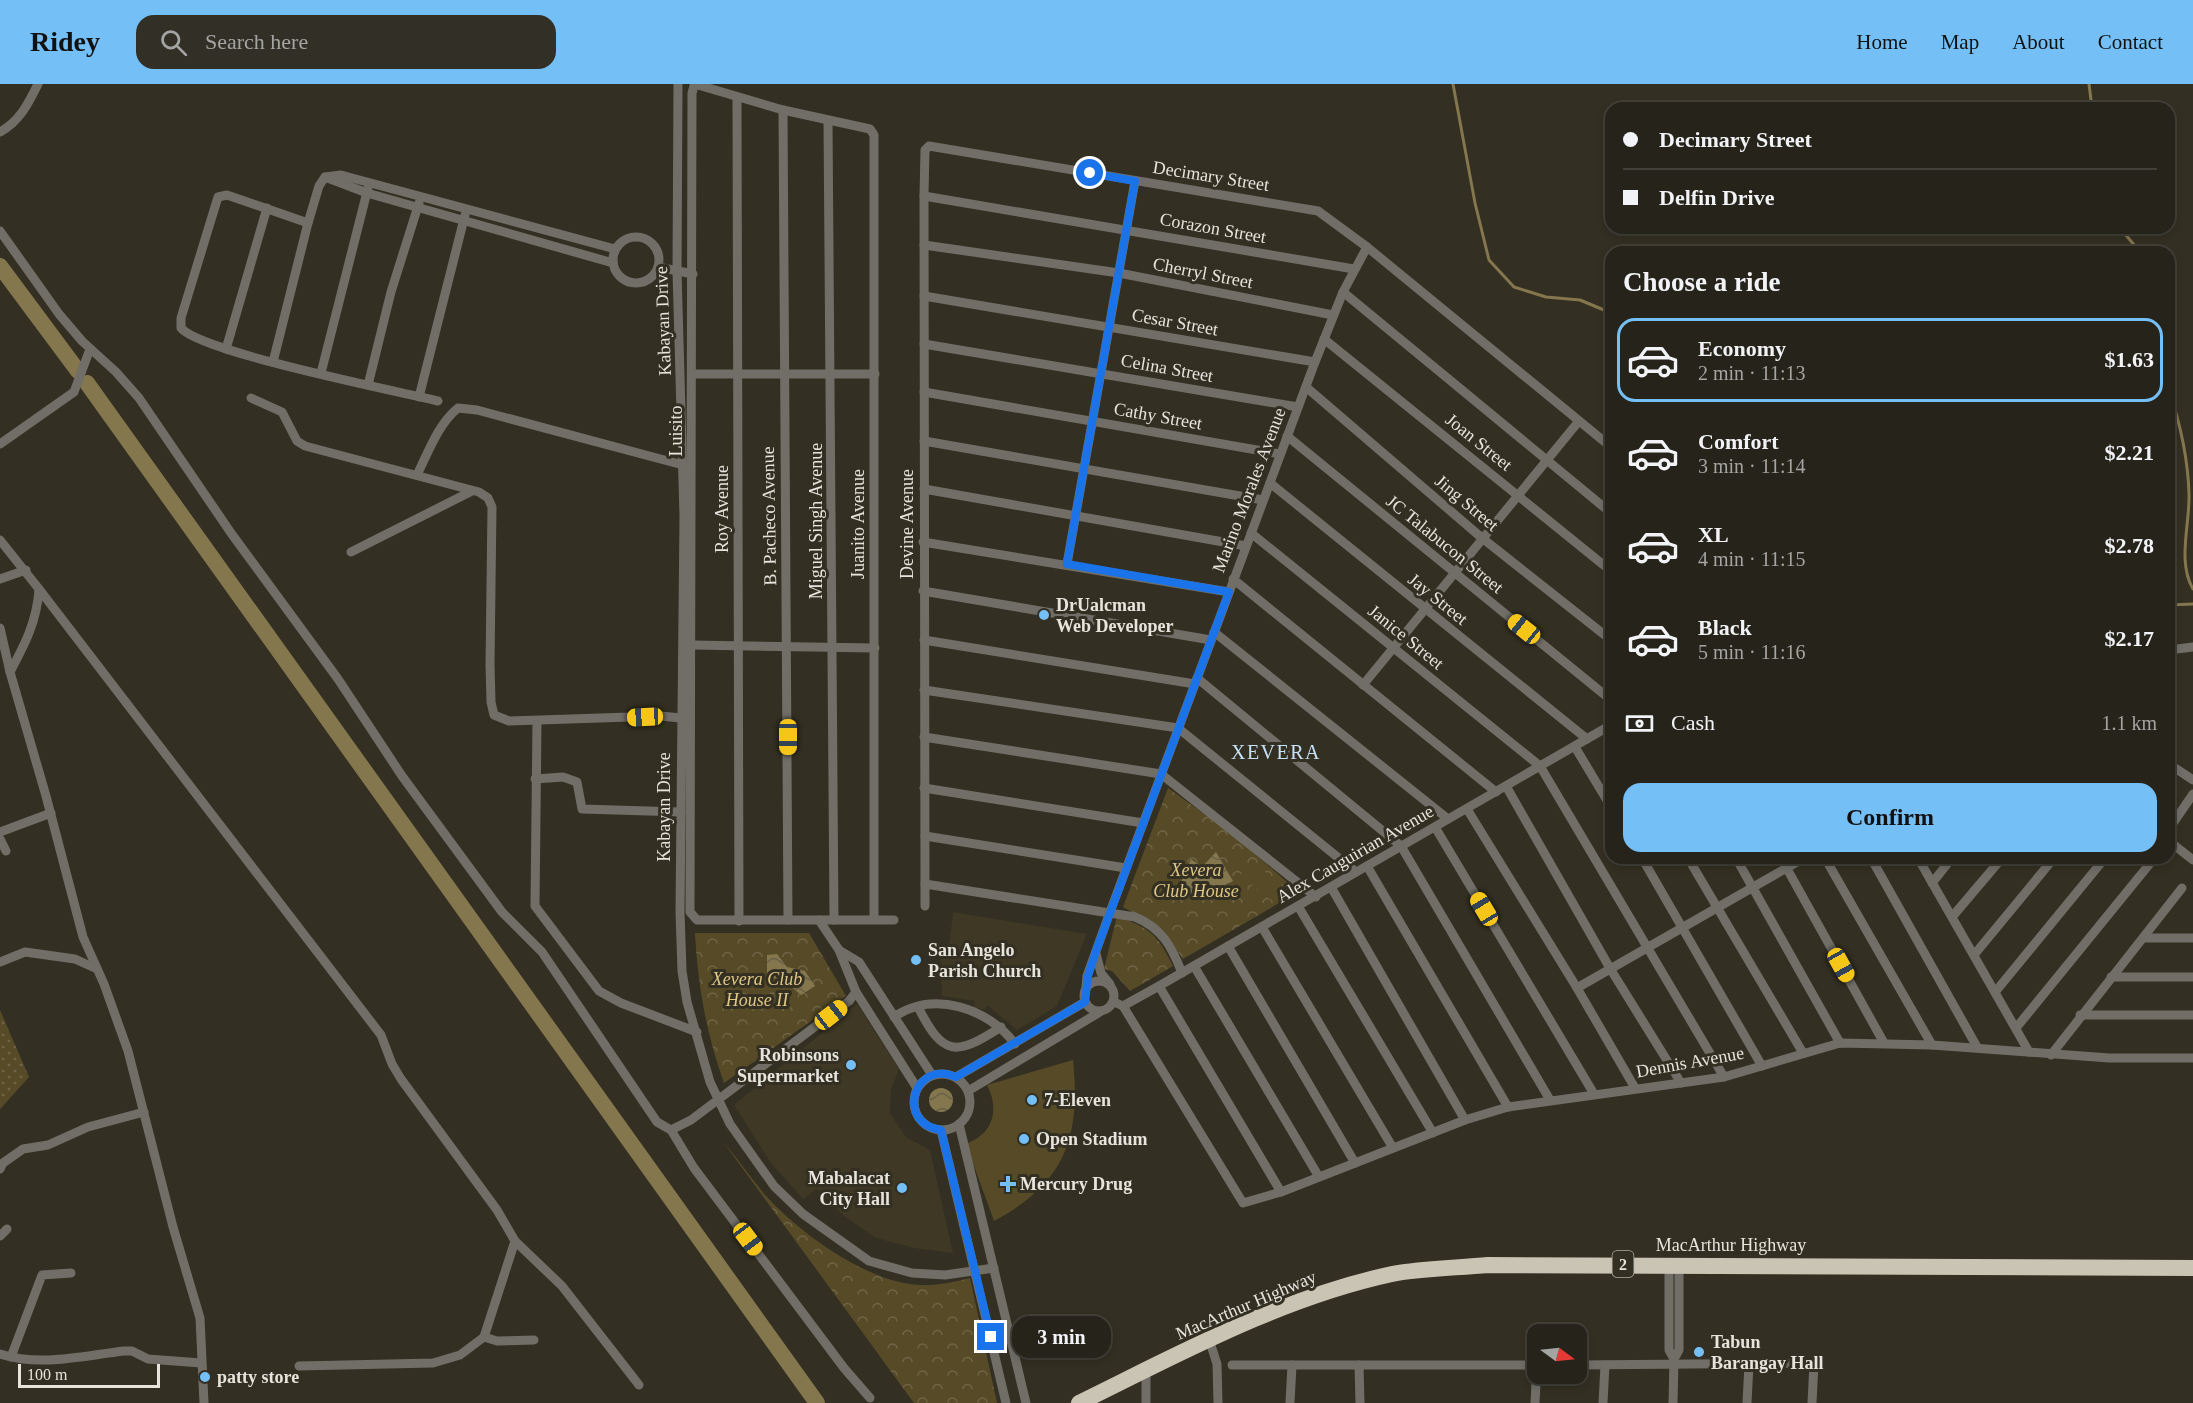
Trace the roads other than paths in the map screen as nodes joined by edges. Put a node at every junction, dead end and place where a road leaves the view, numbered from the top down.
1 (38, 84) edge
2 (678, 84) edge
3 (737, 97) junction
4 (783, 110) junction
5 (828, 121) junction
6 (870, 129) joint
7 (0, 132) edge
8 (932, 145) joint
9 (325, 177) junction
10 (1135, 181) junction
11 (370, 183) junction
12 (367, 193) junction
13 (924, 196) junction
14 (419, 203) junction
15 (267, 208) junction
16 (466, 214) junction
17 (503, 219) junction
18 (308, 223) junction
19 (500, 229) junction
20 (1127, 230) junction
21 (0, 231) edge
22 (581, 240) junction
23 (924, 245) junction
24 (1367, 247) junction
25 (615, 249) junction
26 (578, 252) junction
27 (613, 263) junction
28 (658, 267) junction
29 (1354, 268) junction
30 (677, 271) junction
31 (1119, 273) junction
32 (693, 274) junction
33 (1343, 292) junction
34 (924, 296) junction
35 (1334, 315) junction
36 (1109, 328) junction
37 (1324, 339) junction
38 (924, 344) junction
39 (90, 349) junction
40 (226, 349) junction
41 (273, 362) junction
42 (1315, 362) junction
43 (321, 373) junction
44 (1101, 373) junction
45 (693, 374) junction
46 (739, 374) junction
47 (832, 374) junction
48 (875, 374) junction
49 (783, 375) junction
50 (368, 385) junction
51 (1306, 387) junction
52 (924, 392) junction
53 (419, 397) junction
54 (251, 398) dead end
55 (438, 401) dead end
56 (1298, 407) junction
57 (1579, 421) junction
58 (1092, 422) junction
59 (1287, 436) junction
60 (924, 441) junction
61 (1605, 442) edge
62 (0, 444) edge
63 (1280, 454) junction
64 (1546, 461) junction
65 (683, 465) junction
66 (1083, 471) junction
67 (417, 475) junction
68 (1270, 483) junction
69 (924, 489) junction
70 (472, 491) junction
71 (1518, 495) junction
72 (1263, 500) junction
73 (1605, 508) edge
74 (1076, 515) junction
75 (1251, 533) junction
76 (1482, 538) junction
77 (0, 540) edge
78 (924, 542) junction
79 (1246, 546) junction
80 (351, 552) dead end
81 (1067, 564) junction
82 (1605, 566) edge
83 (26, 570) junction
84 (1455, 573) junction
85 (0, 579) edge
86 (1233, 579) junction
87 (39, 589) junction
88 (923, 591) junction
89 (1229, 592) junction
90 (1424, 610) junction
91 (0, 628) edge
92 (1605, 635) edge
93 (1213, 636) junction
94 (924, 640) junction
95 (692, 645) junction
96 (739, 646) junction
97 (788, 646) junction
98 (2193, 647) edge
99 (832, 648) junction
100 (875, 648) junction
101 (1394, 648) junction
102 (2175, 649) edge
103 (10, 672) junction
104 (1196, 681) junction
105 (1363, 685) junction
106 (924, 690) junction
107 (1605, 695) edge
108 (680, 718) junction
109 (537, 721) junction
110 (1178, 728) junction
111 (1605, 730) edge
112 (924, 737) junction
113 (1587, 739) junction
114 (1575, 747) junction
115 (1540, 766) junction
116 (2175, 769) edge
117 (1161, 774) junction
118 (535, 779) junction
119 (2193, 780) edge
120 (1506, 786) junction
121 (924, 788) junction
122 (1496, 792) junction
123 (2193, 794) edge
124 (1605, 797) edge
125 (1467, 809) junction
126 (681, 812) junction
127 (51, 813) junction
128 (1448, 819) junction
129 (2175, 820) edge
130 (1143, 823) junction
131 (1435, 827) junction
132 (0, 832) edge
133 (925, 836) junction
134 (0, 839) edge
135 (1401, 846) junction
136 (2175, 846) edge
137 (6, 851) dead end
138 (2193, 860) edge
139 (1646, 864) edge
140 (1692, 864) edge
141 (1740, 864) edge
142 (1785, 864) edge
143 (1794, 864) edge
144 (1828, 864) edge
145 (1874, 864) edge
146 (1921, 864) edge
147 (1947, 864) edge
148 (1997, 864) edge
149 (2049, 864) edge
150 (2100, 864) edge
151 (2150, 864) edge
152 (1367, 866) junction
153 (1126, 868) junction
154 (1787, 868) junction
155 (1356, 872) junction
156 (1932, 883) junction
157 (925, 884) junction
158 (1753, 885) junction
159 (1331, 887) junction
160 (2182, 888) dead end
161 (1316, 897) junction
162 (925, 906) dead end
163 (1298, 906) junction
164 (1719, 908) junction
165 (1110, 912) junction
166 (1952, 917) junction
167 (788, 920) junction
168 (819, 920) junction
169 (834, 920) junction
170 (874, 920) junction
171 (894, 920) dead end
172 (740, 921) junction
173 (1262, 927) junction
174 (1685, 928) junction
175 (2144, 938) junction
176 (2193, 938) edge
177 (1228, 946) junction
178 (1648, 947) junction
179 (839, 950) junction
180 (1096, 951) junction
181 (1974, 955) junction
182 (0, 962) edge
183 (1194, 966) junction
184 (98, 969) junction
185 (1611, 970) junction
186 (1182, 973) junction
187 (2193, 976) edge
188 (2111, 977) junction
189 (1110, 985) junction
190 (1159, 986) junction
191 (1086, 987) junction
192 (1577, 988) junction
193 (856, 992) junction
194 (1996, 992) junction
195 (1085, 1002) junction
196 (1118, 1004) junction
197 (918, 1007) junction
198 (1100, 1012) junction
199 (2080, 1015) junction
200 (2193, 1015) edge
201 (894, 1017) junction
202 (1001, 1028) junction
203 (2016, 1028) junction
204 (697, 1032) junction
205 (1840, 1043) junction
206 (1884, 1043) junction
207 (1015, 1044) junction
208 (1932, 1045) junction
209 (1977, 1047) junction
210 (2029, 1052) junction
211 (1803, 1053) junction
212 (2052, 1055) junction
213 (2193, 1058) edge
214 (1762, 1066) junction
215 (932, 1075) junction
216 (956, 1077) junction
217 (1724, 1077) junction
218 (1681, 1083) junction
219 (917, 1088) junction
220 (1635, 1089) junction
221 (968, 1091) junction
222 (1594, 1094) junction
223 (1550, 1100) junction
224 (718, 1101) junction
225 (1508, 1107) junction
226 (144, 1112) junction
227 (1465, 1120) junction
228 (959, 1124) junction
229 (671, 1130) junction
230 (941, 1130) junction
231 (1433, 1133) junction
232 (1393, 1148) junction
233 (1355, 1163) junction
234 (0, 1169) edge
235 (1319, 1177) junction
236 (1281, 1192) junction
237 (515, 1242) junction
238 (1674, 1264) junction
239 (994, 1268) junction
240 (2193, 1268) edge
241 (975, 1271) junction
242 (71, 1274) dead end
243 (484, 1337) junction
244 (1209, 1339) junction
245 (534, 1340) dead end
246 (0, 1354) edge
247 (11, 1357) junction
248 (1674, 1362) junction
249 (201, 1363) junction
250 (1749, 1364) junction
251 (1233, 1365) dead end
252 (1292, 1365) junction
253 (1359, 1365) junction
254 (1527, 1365) edge
255 (1587, 1365) edge
256 (1605, 1365) junction
257 (299, 1366) dead end
258 (1146, 1370) junction
259 (639, 1384) dead end
260 (1536, 1384) edge
261 (870, 1398) dead end
262 (204, 1403) edge
263 (1006, 1403) edge
264 (1026, 1403) edge
265 (1079, 1403) edge
266 (1146, 1403) edge
267 (1218, 1403) edge
268 (1290, 1403) edge
269 (1360, 1403) edge
270 (1535, 1403) edge
271 (1603, 1403) edge
272 (1673, 1403) edge
273 (1748, 1403) edge
274 (1812, 1403) edge

1 - 7 street
2 - 30 street, Kabayan Drive
3 - 4 street, Luisito
3 - 32 street, Luisito
3 - 46 street, Roy Avenue
4 - 5 street, Luisito
4 - 49 street, B. Pacheco Avenue
5 - 6 street, Luisito
5 - 47 street, Miguel Singh Avenue
6 - 48 street, Juanito Avenue
8 - 10 street, Decimary Street
8 - 13 street, Devine Avenue
9 - 11 street
9 - 12 street
9 - 18 street
10 - 20 street
10 - 24 street, Decimary Street
11 - 12 street
11 - 14 street
12 - 14 street
12 - 43 street
13 - 20 street, Corazon Street
13 - 23 street, Devine Avenue
14 - 16 street
14 - 50 street
15 - 18 street
15 - 40 street
15 - 40 street
16 - 17 street
16 - 19 street
16 - 53 street
17 - 19 street
17 - 22 street
18 - 41 street
19 - 26 street
20 - 29 street, Corazon Street
20 - 31 street
21 - 39 street
22 - 25 street
22 - 26 street
23 - 31 street, Cherryl Street
23 - 34 street, Devine Avenue
24 - 29 street, Marino Morales Avenue
24 - 57 street, Decimary Street
25 - 27 street
25 - 28 street
26 - 27 street
27 - 28 street
28 - 30 street
29 - 33 street, Marino Morales Avenue
30 - 32 street
30 - 65 street, Kabayan Drive
31 - 35 street, Cherryl Street
31 - 36 street
32 - 45 street, Luisito
33 - 35 street, Marino Morales Avenue
33 - 64 street
34 - 36 street, Cesar Street
34 - 38 street, Devine Avenue
35 - 37 street, Marino Morales Avenue
36 - 42 street, Cesar Street
36 - 44 street
37 - 42 street, Marino Morales Avenue
37 - 71 street, Joan Street
38 - 44 street, Celina Street
38 - 52 street, Devine Avenue
39 - 62 street
39 - 229 street
40 - 41 street
41 - 43 street
42 - 51 street, Marino Morales Avenue
43 - 50 street
44 - 56 street, Celina Street
44 - 58 street
45 - 46 street
45 - 95 street, Luisito
46 - 49 street
46 - 96 street, Roy Avenue
47 - 48 street
47 - 49 street
47 - 99 street, Miguel Singh Avenue
48 - 100 street, Juanito Avenue
49 - 97 street, B. Pacheco Avenue
50 - 53 street
51 - 56 street, Marino Morales Avenue
51 - 76 street, Jing Street
52 - 58 street, Cathy Street
52 - 60 street, Devine Avenue
53 - 55 street
54 - 67 street
56 - 59 street, Marino Morales Avenue
57 - 61 street, Decimary Street
57 - 64 street
58 - 63 street, Cathy Street
58 - 66 street
59 - 63 street, Marino Morales Avenue
59 - 84 street, JC Talabucon Street
60 - 66 street
60 - 69 street, Devine Avenue
63 - 68 street, Marino Morales Avenue
64 - 71 street
64 - 73 street
65 - 67 street
65 - 108 street, Kabayan Drive
66 - 72 street
66 - 74 street
67 - 70 street
68 - 72 street, Marino Morales Avenue
68 - 90 street, Jay Street
69 - 74 street
69 - 78 street, Devine Avenue
70 - 80 street
70 - 109 street
71 - 76 street
71 - 82 street, Joan Street
72 - 75 street, Marino Morales Avenue
74 - 79 street
74 - 81 street
75 - 79 street, Marino Morales Avenue
75 - 101 street, Janice Street
76 - 84 street
76 - 92 street, Jing Street
77 - 83 street
78 - 81 street
78 - 88 street, Devine Avenue
79 - 86 street, Marino Morales Avenue
81 - 89 street
83 - 85 street
83 - 87 street
84 - 90 street
84 - 107 street, JC Talabucon Street
86 - 89 street, Marino Morales Avenue
86 - 105 street
87 - 103 street
87 - 237 street
88 - 93 street
88 - 94 street, Devine Avenue
89 - 93 street, Marino Morales Avenue
90 - 101 street
90 - 113 street, Jay Street
91 - 103 street
93 - 104 street, Marino Morales Avenue
93 - 128 street
94 - 104 street
94 - 106 street, Devine Avenue
95 - 96 street
95 - 172 street, Luisito
96 - 97 street
96 - 172 street, Roy Avenue
97 - 99 street
97 - 167 street, B. Pacheco Avenue
98 - 102 street
99 - 100 street
99 - 169 street, Miguel Singh Avenue
100 - 170 street, Juanito Avenue
101 - 105 street
101 - 115 street, Janice Street
103 - 127 street
104 - 110 street, Marino Morales Avenue
104 - 135 street
105 - 122 street
106 - 110 street
106 - 112 street, Devine Avenue
108 - 109 street
108 - 126 street, Kabayan Drive
109 - 118 street
110 - 117 street, Marino Morales Avenue
110 - 155 street
111 - 113 street, Alex Cauguirian Avenue
112 - 117 street
112 - 121 street, Devine Avenue
113 - 114 street, Alex Cauguirian Avenue
114 - 115 street, Alex Cauguirian Avenue
114 - 124 street
115 - 120 street, Alex Cauguirian Avenue
115 - 178 street
116 - 119 street
117 - 130 street, Marino Morales Avenue
117 - 161 street
118 - 126 street
118 - 204 street
120 - 122 street, Alex Cauguirian Avenue
120 - 185 street
121 - 130 street
121 - 133 street, Devine Avenue
122 - 125 street, Alex Cauguirian Avenue
123 - 129 street
125 - 128 street, Alex Cauguirian Avenue
125 - 192 street
126 - 204 street, Kabayan Drive
127 - 132 street
127 - 184 street
128 - 131 street, Alex Cauguirian Avenue
130 - 153 street, Marino Morales Avenue
131 - 135 street, Alex Cauguirian Avenue
131 - 222 street
133 - 153 street
133 - 157 street, Devine Avenue
134 - 137 street
135 - 152 street, Alex Cauguirian Avenue
135 - 223 street
136 - 138 street
139 - 174 street
140 - 164 street
141 - 158 street
142 - 154 street
143 - 154 street
144 - 208 street
145 - 209 street
146 - 156 street
147 - 156 street
148 - 166 street
149 - 181 street
150 - 194 street
151 - 203 street
152 - 155 street, Alex Cauguirian Avenue
152 - 225 street
153 - 165 street, Marino Morales Avenue
154 - 158 street
154 - 206 street
155 - 159 street, Alex Cauguirian Avenue
156 - 166 street
157 - 162 street, Devine Avenue
157 - 165 street
158 - 164 street
158 - 205 street
159 - 161 street, Alex Cauguirian Avenue
159 - 227 street
160 - 175 street
161 - 163 street, Alex Cauguirian Avenue
163 - 173 street, Alex Cauguirian Avenue
163 - 231 street
164 - 174 street
164 - 211 street
165 - 180 street, Marino Morales Avenue
165 - 186 street
166 - 181 street
167 - 168 street
167 - 172 street
168 - 169 street
168 - 179 street
169 - 170 street
170 - 171 street
173 - 177 street, Alex Cauguirian Avenue
173 - 232 street
174 - 178 street
174 - 214 street
175 - 176 street
175 - 188 street
177 - 183 street, Alex Cauguirian Avenue
177 - 233 street
178 - 185 street
178 - 217 street
179 - 193 street
179 - 201 street
180 - 189 street
180 - 191 street, Marino Morales Avenue
181 - 194 street
182 - 184 street
183 - 186 street, Alex Cauguirian Avenue
183 - 235 street
184 - 226 street
185 - 192 street
185 - 218 street
186 - 190 street, Alex Cauguirian Avenue
187 - 188 street
188 - 199 street
189 - 191 street
189 - 196 street
190 - 196 street, Alex Cauguirian Avenue
190 - 236 street
191 - 195 street
192 - 220 street
193 - 219 street
193 - 224 street
194 - 203 street
195 - 198 street
195 - 207 street
196 - 198 street
196 - 236 street, Dennis Avenue
197 - 201 street
197 - 202 street
197 - 202 street
198 - 221 street
199 - 200 street
199 - 212 street
201 - 215 street
202 - 207 street
203 - 210 street
204 - 224 street, Kabayan Drive
205 - 206 street, Dennis Avenue
205 - 211 street, Dennis Avenue
206 - 208 street, Dennis Avenue
207 - 216 street
208 - 209 street, Dennis Avenue
209 - 210 street, Dennis Avenue
210 - 212 street, Dennis Avenue
211 - 214 street, Dennis Avenue
212 - 213 street, Dennis Avenue
214 - 217 street, Dennis Avenue
215 - 216 street
215 - 219 street
216 - 221 street
217 - 218 street, Dennis Avenue
218 - 220 street, Dennis Avenue
219 - 230 street
220 - 222 street, Dennis Avenue
221 - 228 street
222 - 223 street, Dennis Avenue
223 - 225 street, Dennis Avenue
224 - 229 street
224 - 241 street, Kabayan Drive
225 - 227 street, Dennis Avenue
226 - 234 street
226 - 249 street
227 - 231 street, Dennis Avenue
228 - 230 street
228 - 239 street
229 - 261 street
230 - 241 street
231 - 232 street, Dennis Avenue
232 - 233 street, Dennis Avenue
233 - 235 street, Dennis Avenue
235 - 236 street, Dennis Avenue
237 - 243 street
237 - 259 street
238 - 240 highway, MacArthur Highway / 2
238 - 244 highway, MacArthur Highway / 2
238 - 248 street
239 - 241 street, Kabayan Drive
239 - 264 street
241 - 263 street
242 - 247 street
243 - 245 street
243 - 257 street
244 - 258 highway, MacArthur Highway / 2
244 - 267 street
246 - 247 street
247 - 249 street
248 - 250 street
248 - 256 street
248 - 272 street
249 - 262 street
250 - 273 street
250 - 274 street
251 - 252 street
252 - 253 street
252 - 268 street
253 - 254 street
253 - 269 street
255 - 256 street
256 - 271 street
258 - 265 highway, MacArthur Highway / 2
258 - 266 street
260 - 270 street

